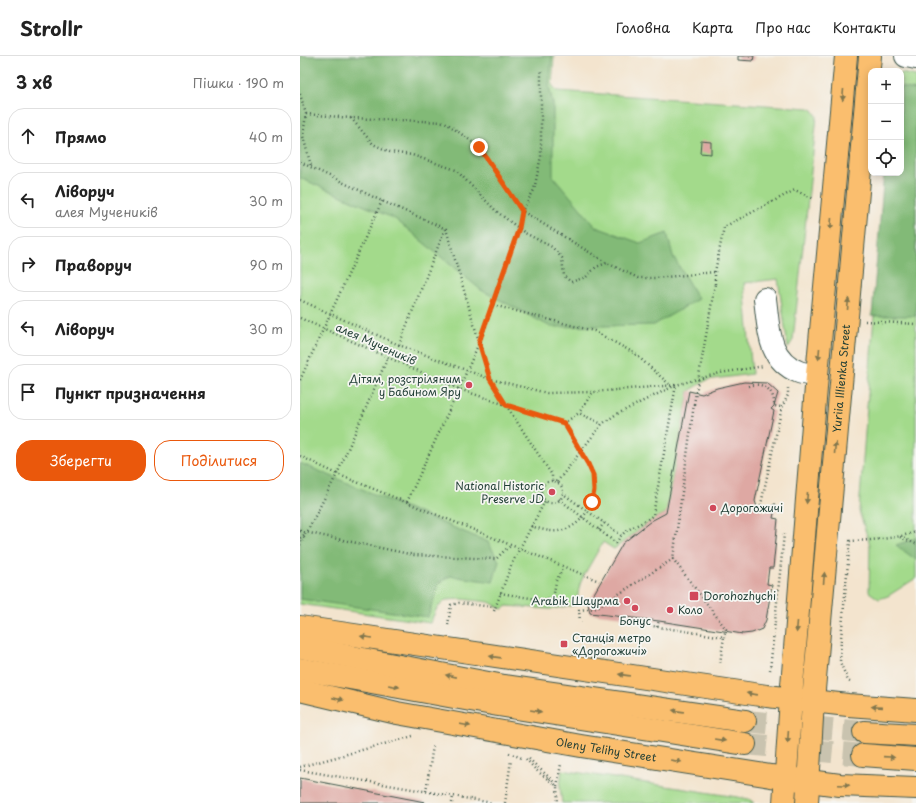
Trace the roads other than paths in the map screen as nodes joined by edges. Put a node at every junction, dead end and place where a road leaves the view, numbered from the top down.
1 (846, 56) edge
2 (870, 56) edge
3 (906, 56) edge
4 (916, 58) edge
5 (765, 299) dead end
6 (817, 375) junction
7 (300, 627) edge
8 (300, 647) edge
9 (300, 669) edge
10 (300, 690) edge
11 (791, 698) junction
12 (813, 701) junction
13 (916, 710) edge
14 (745, 721) tunnel mouth
15 (864, 732) tunnel mouth
16 (916, 736) edge
17 (745, 744) tunnel mouth
18 (863, 755) tunnel mouth
19 (916, 759) edge
20 (785, 778) junction
21 (808, 781) junction
22 (916, 788) edge
23 (784, 803) edge
24 (807, 803) edge

1 -> 6 main road
12 -> 2 main road, Yuriia Illienka Street
3 - 4 street
5 - 6 street
6 -> 11 main road
11 -> 7 main road
14 -> 8 main road
9 -> 17 main road
10 -> 20 main road, Oleny Telihy Street
11 - 12 main road
11 -> 20 main road
13 -> 12 main road
12 - 21 main road, Yuriia Illienka Street
15 - 16 main road
18 -> 19 main road
20 - 21 main road, Oleny Telihy Street
20 - 23 main road
21 -> 22 main road, Oleny Telihy Street
21 - 24 main road, Yuriia Illienka Street

